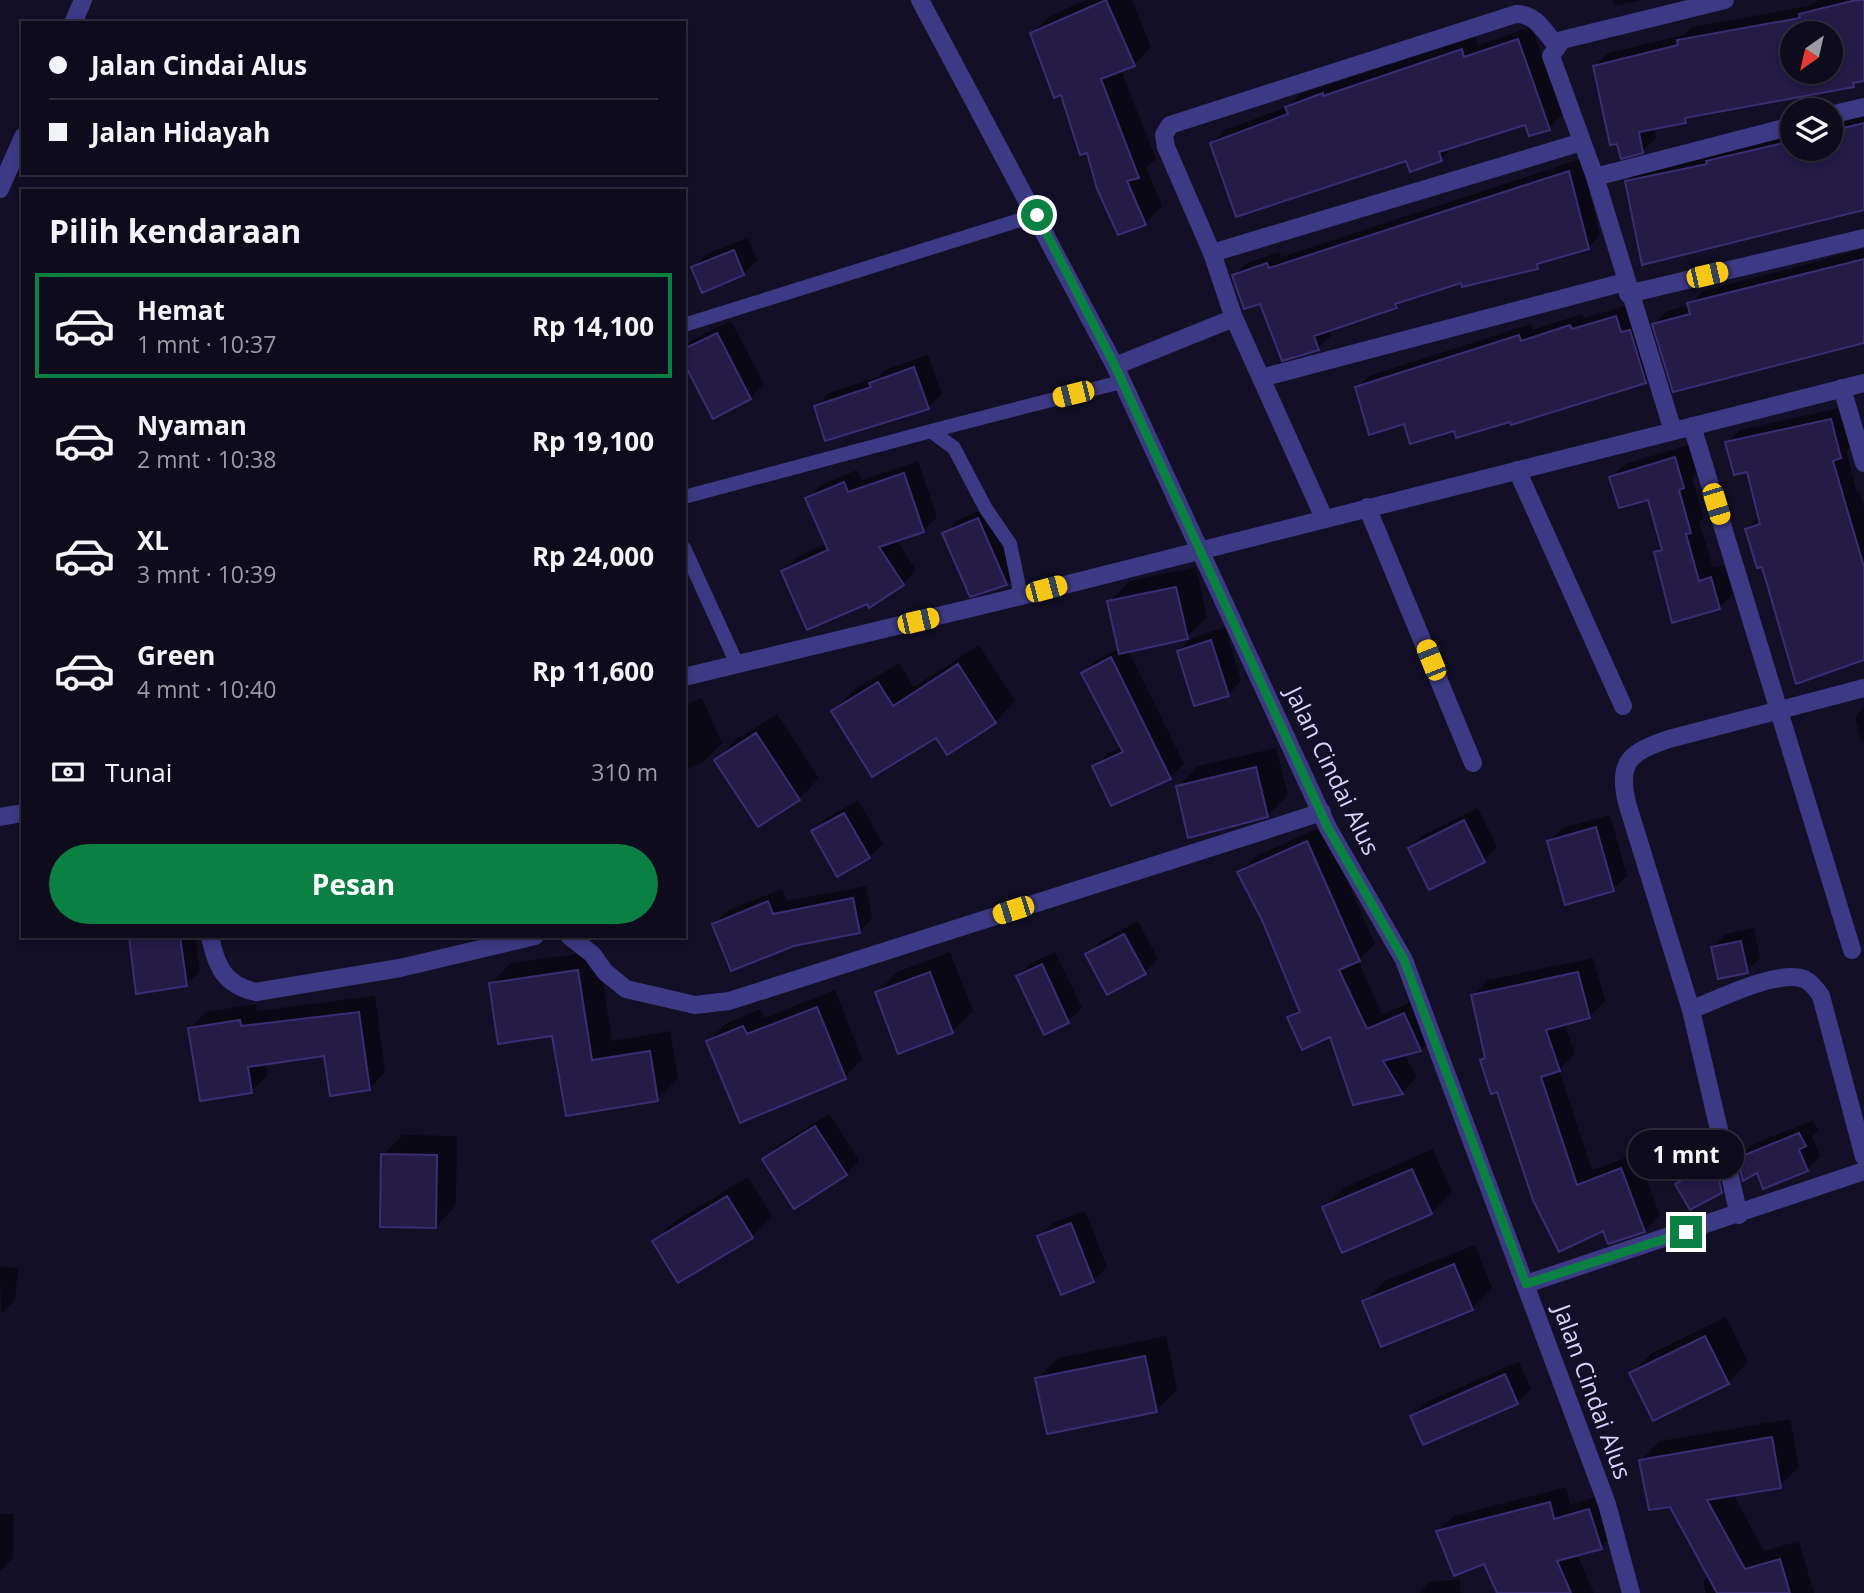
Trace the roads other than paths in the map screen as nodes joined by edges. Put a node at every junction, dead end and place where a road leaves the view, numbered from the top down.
1 (83, 0) edge
2 (920, 0) edge
3 (1725, 0) edge
4 (74, 21) edge
5 (1556, 45) junction
6 (1864, 107) edge
7 (1843, 113) edge
8 (1780, 129) edge
9 (21, 142) edge
10 (1582, 142) junction
11 (1595, 177) junction
12 (0, 189) edge
13 (1037, 215) junction
14 (1864, 238) edge
15 (1212, 253) junction
16 (1627, 288) junction
17 (1234, 318) junction
18 (686, 324) edge
19 (1118, 374) junction
20 (1261, 378) junction
21 (1864, 383) edge
22 (1842, 388) junction
23 (1692, 426) junction
24 (931, 431) junction
25 (1673, 431) junction
26 (1864, 463) edge
27 (1517, 470) junction
28 (686, 496) edge
29 (1367, 507) junction
30 (1324, 518) junction
31 (1198, 550) junction
32 (686, 552) edge
33 (1021, 596) junction
34 (737, 664) junction
35 (686, 677) edge
36 (1864, 688) edge
37 (1623, 706) dead end
38 (1779, 712) junction
39 (1473, 762) dead end
40 (21, 813) edge
41 (1322, 813) junction
42 (0, 817) edge
43 (211, 938) edge
44 (527, 938) edge
45 (572, 938) edge
46 (1852, 950) dead end
47 (1691, 1010) junction
48 (1864, 1157) edge
49 (1864, 1171) edge
50 (1739, 1215) junction
51 (1526, 1284) junction
52 (1631, 1593) edge

1 - 4 street
2 - 13 street, Jalan Cindai Alus
3 - 5 street
5 - 10 street
5 - 15 street
6 - 7 street
8 - 11 street
9 - 12 street
10 - 11 street
10 - 15 street
11 - 16 street
13 - 18 lane
13 - 19 street, Jalan Cindai Alus
14 - 16 street
15 - 17 street
16 - 20 street
16 - 25 street
17 - 19 street
17 - 20 street
19 - 24 lane
19 - 31 street, Jalan Cindai Alus
20 - 30 street
21 - 22 street
22 - 23 street
22 - 26 street
23 - 25 street
23 - 38 street
24 - 28 lane
24 - 33 lane
25 - 27 street
27 - 29 street
27 - 37 street
29 - 30 street
29 - 39 street
30 - 31 street
31 - 33 street
31 - 41 street, Jalan Cindai Alus
32 - 34 lane
33 - 34 street
34 - 35 street
36 - 38 street
38 - 46 street
38 - 47 street
40 - 42 street
41 - 45 street
41 - 51 street, Jalan Cindai Alus
43 - 44 street
47 - 48 street
47 - 50 street
49 - 50 street
50 - 51 street
51 - 52 street, Jalan Cindai Alus

